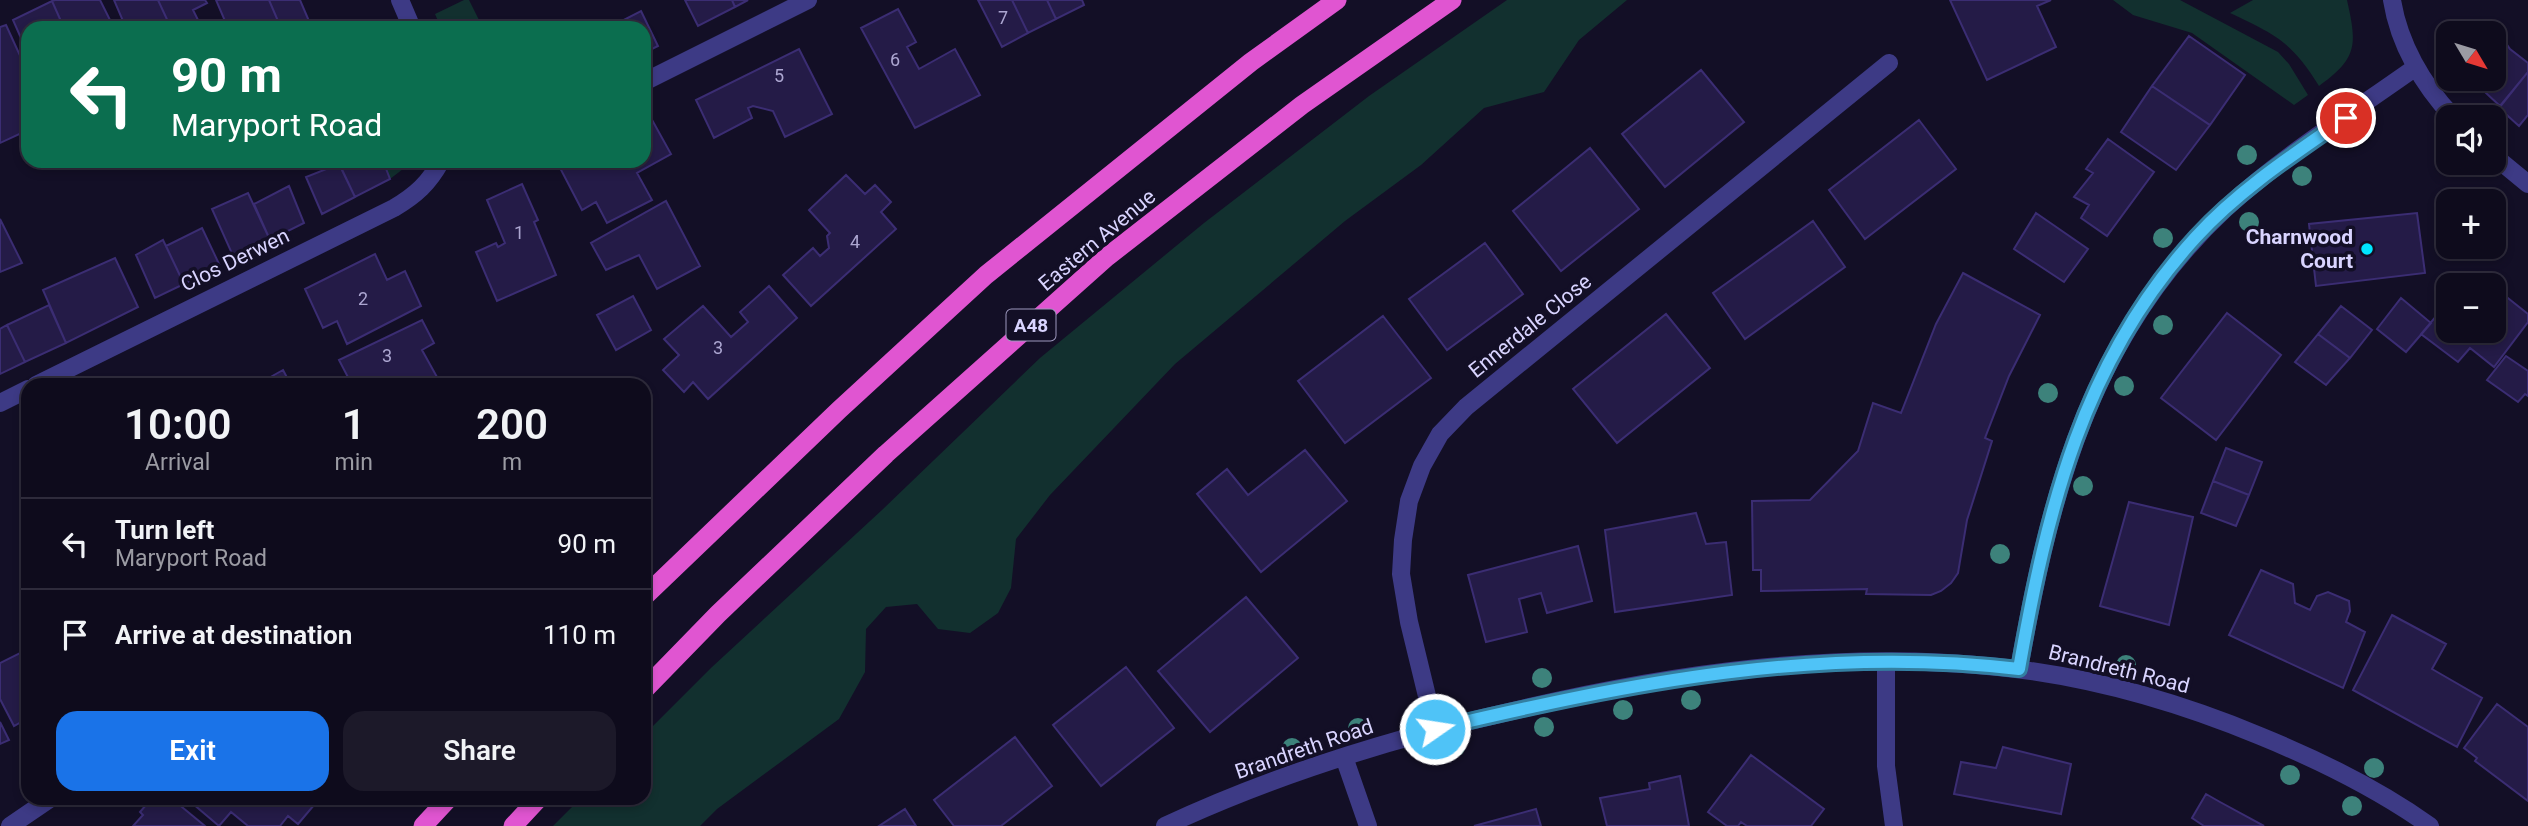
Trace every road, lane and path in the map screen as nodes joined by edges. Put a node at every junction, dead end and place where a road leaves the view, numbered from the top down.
1 (400, 0) edge
2 (808, 0) edge
3 (1337, 0) edge
4 (1452, 0) edge
5 (2392, 0) edge
6 (409, 21) edge
7 (1889, 63) dead end
8 (2416, 67) junction
9 (651, 78) edge
10 (2444, 105) edge
11 (2506, 166) edge
12 (437, 168) edge
13 (2528, 184) edge
14 (50, 378) edge
15 (21, 392) edge
16 (0, 402) edge
17 (651, 590) edge
18 (1886, 662) junction
19 (2019, 669) junction
20 (651, 683) edge
21 (1435, 729) junction
22 (1344, 757) junction
23 (41, 805) edge
24 (442, 805) edge
25 (532, 805) edge
26 (10, 826) edge
27 (423, 826) edge
28 (513, 826) edge
29 (1165, 826) edge
30 (1367, 826) edge
31 (1894, 826) edge
32 (2430, 826) edge

1 - 6 street
2 - 9 street
3 - 17 highway, Eastern Avenue
4 - 20 highway, Eastern Avenue / A48
5 - 8 street
7 - 21 street, Ennerdale Close
8 - 10 street
8 - 19 street
11 - 13 street
12 - 14 street, Clos Derwen
15 - 16 street
18 - 19 street, Brandreth Road
18 - 21 street, Brandreth Road
18 - 31 street
19 - 32 street, Brandreth Road
21 - 22 street, Brandreth Road
22 - 29 street, Brandreth Road
22 - 30 street
23 - 26 street
24 - 27 highway
25 - 28 highway

